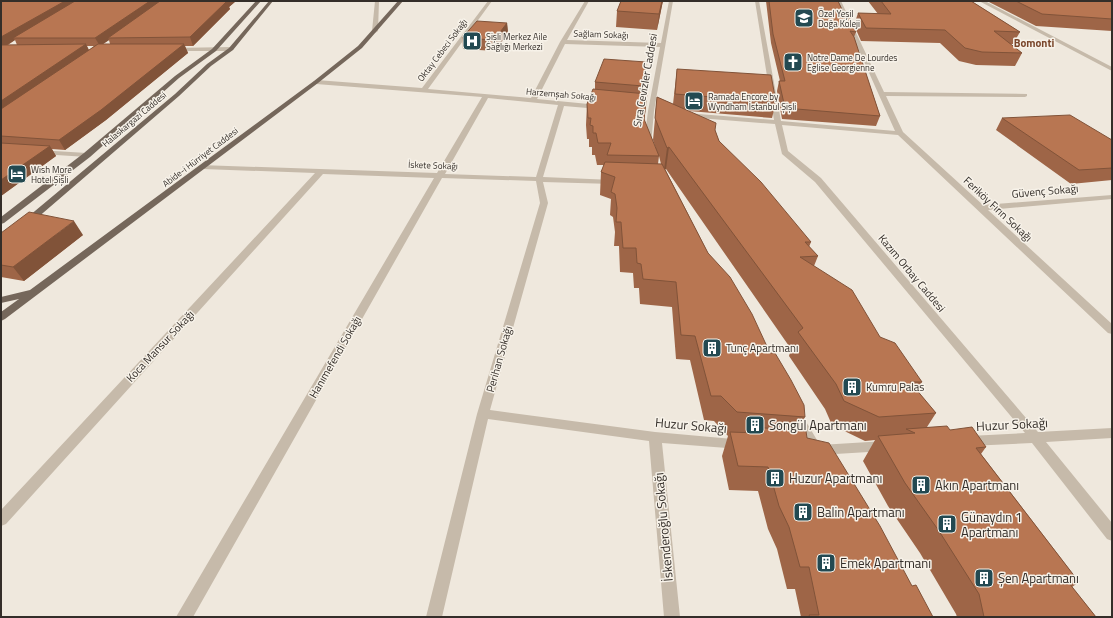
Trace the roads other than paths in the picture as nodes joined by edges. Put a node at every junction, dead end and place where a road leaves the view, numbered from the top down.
1 (259, 1) edge
2 (271, 1) edge
3 (377, 1) edge
4 (401, 1) edge
5 (490, 1) edge
6 (587, 1) edge
7 (757, 1) edge
8 (839, 1) edge
9 (981, 1) edge
10 (668, 2) edge
11 (375, 31) junction
12 (563, 42) junction
13 (663, 45) junction
14 (231, 49) junction
15 (168, 50) edge
16 (214, 50) junction
17 (1095, 60) junction
18 (1112, 62) edge
19 (1112, 69) edge
20 (316, 82) junction
21 (424, 90) junction
22 (882, 94) junction
23 (1025, 95) dead end
24 (485, 97) junction
25 (533, 101) junction
26 (562, 103) junction
27 (606, 107) edge
28 (675, 114) edge
29 (778, 124) junction
30 (900, 133) junction
31 (31, 151) edge
32 (650, 151) edge
33 (87, 154) junction
34 (203, 167) junction
35 (320, 172) junction
36 (440, 176) junction
37 (538, 179) junction
38 (624, 182) edge
39 (1102, 197) junction
40 (1112, 197) edge
41 (1112, 205) edge
42 (980, 208) junction
43 (1, 221) edge
44 (21, 226) edge
45 (34, 292) junction
46 (1, 300) edge
47 (1, 317) edge
48 (1112, 330) edge
49 (789, 402) edge
50 (483, 414) junction
51 (1112, 433) edge
52 (655, 437) junction
53 (1035, 438) junction
54 (956, 442) edge
55 (752, 445) edge
56 (901, 445) edge
57 (800, 449) edge
58 (819, 453) junction
59 (1, 520) edge
60 (1112, 534) edge
61 (184, 617) edge
62 (434, 617) edge
63 (672, 617) edge

1 - 16 main road, Halaskargazi Caddesi
2 - 14 main road, Halaskargazi Caddesi
3 - 11 street
4 - 11 main road, Abide-i Hürriyet Caddesi
5 - 21 street, Oktay Cebeci Sokağı
6 - 12 street
7 - 29 street, Kazım Orbay Caddesi
8 - 22 street, Feriköy Fırın Sokağı
9 - 17 street
10 - 13 street, Sıra Cevizler Caddesi
11 - 20 main road, Abide-i Hürriyet Caddesi
12 - 13 street, Sağlam Sokağı
12 - 25 street
13 - 32 street, Sıra Cevizler Caddesi
14 - 16 street
14 - 44 main road, Halaskargazi Caddesi
15 - 16 street
16 - 33 main road, Halaskargazi Caddesi
17 - 18 street
17 - 19 street
20 - 21 street, Harzemşah Sokağı
20 - 34 main road, Abide-i Hürriyet Caddesi
21 - 24 street, Harzemşah Sokağı
22 - 23 street
22 - 30 street, Feriköy Fırın Sokağı
24 - 25 street, Harzemşah Sokağı
24 - 36 street, Hanımefendi Sokağı
25 - 26 street, Harzemşah Sokağı
26 - 27 street, Harzemşah Sokağı
26 - 37 street
28 - 29 street
29 - 30 street
29 - 53 street, Kazım Orbay Caddesi
30 - 42 street, Feriköy Fırın Sokağı
31 - 33 street
33 - 43 main road, Halaskargazi Caddesi
34 - 35 street, İskete Sokağı
34 - 45 main road, Abide-i Hürriyet Caddesi
35 - 36 street, İskete Sokağı
35 - 59 street, Koca Mansur Sokağı
36 - 37 street, İskete Sokağı
36 - 61 street, Hanımefendi Sokağı
37 - 38 street, İskete Sokağı
37 - 50 street, Perihan Sokağı
39 - 40 street, Güvenç Sokağı
39 - 41 street
39 - 42 street, Güvenç Sokağı
42 - 48 street, Feriköy Fırın Sokağı
45 - 46 main road
45 - 47 main road, Abide-i Hürriyet Caddesi
49 - 58 street
50 - 52 street, Huzur Sokağı
50 - 62 street, Perihan Sokağı
51 - 53 street, Huzur Sokağı
52 - 55 street, Huzur Sokağı
52 - 63 street, İskenderoğlu Sokağı
53 - 54 street, Huzur Sokağı
53 - 60 street, Kazım Orbay Caddesi
56 - 58 street
57 - 58 street

